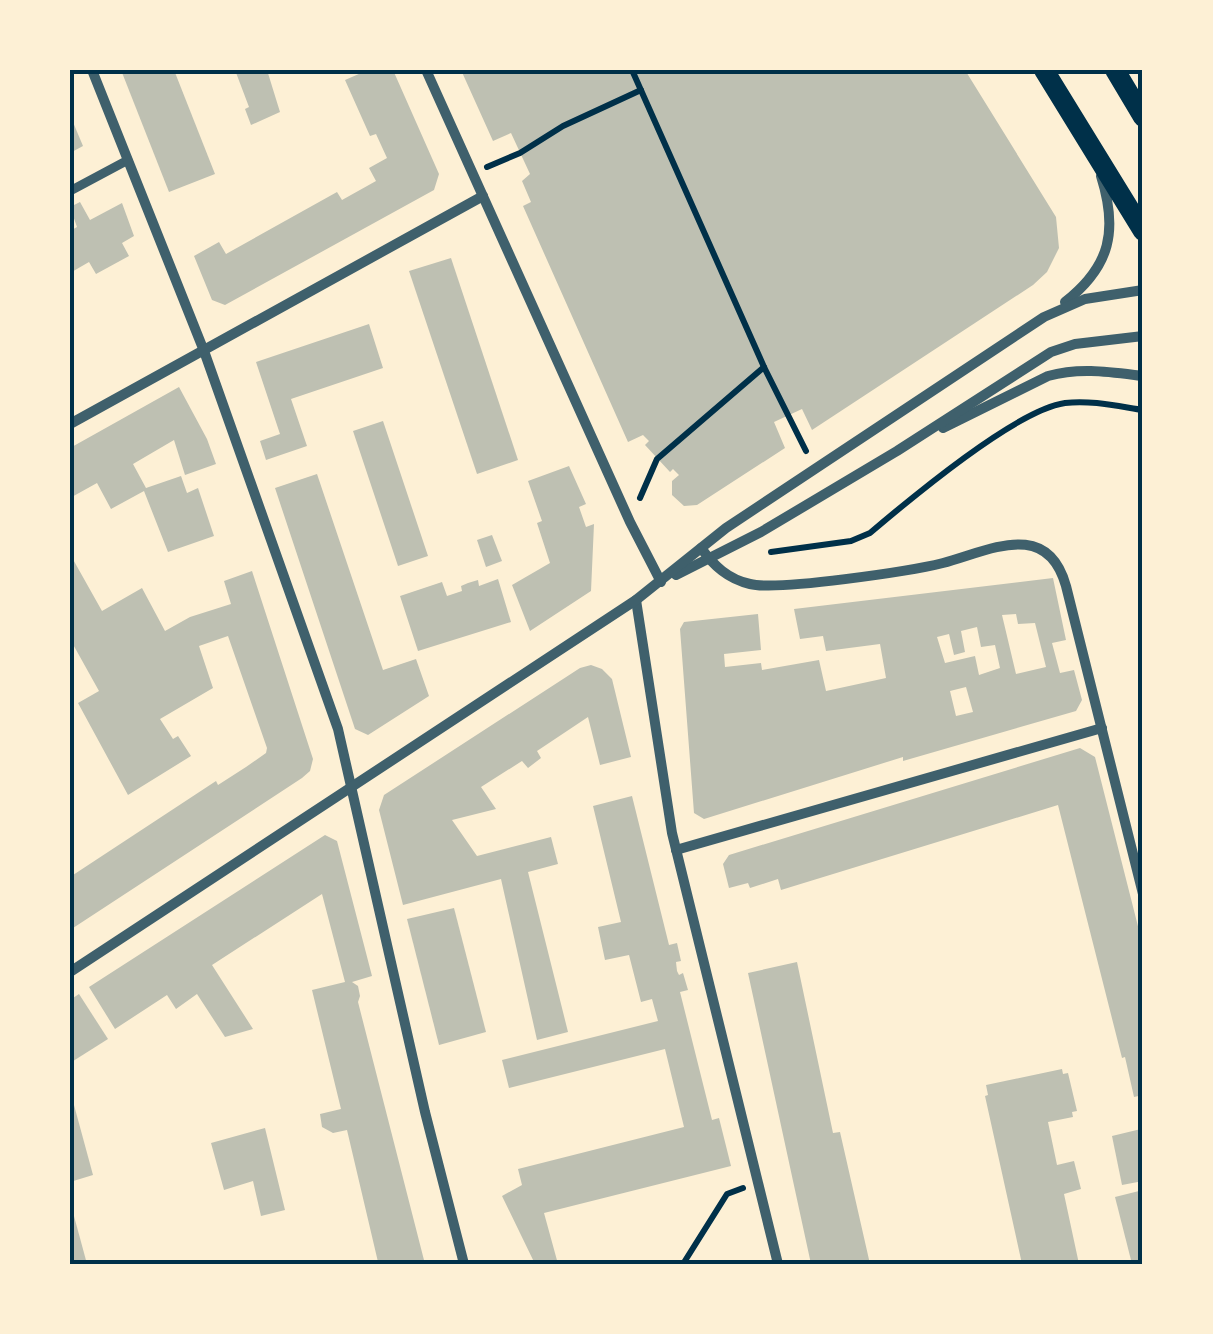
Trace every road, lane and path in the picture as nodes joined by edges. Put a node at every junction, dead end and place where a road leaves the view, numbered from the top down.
1 (92, 70) edge
2 (426, 70) edge
3 (632, 70) edge
4 (1044, 70) edge
5 (1115, 70) edge
6 (641, 90) junction
7 (1143, 117) edge
8 (1082, 129) junction
9 (128, 160) junction
10 (472, 173) junction
11 (70, 191) edge
12 (482, 196) junction
13 (1143, 230) edge
14 (1143, 290) edge
15 (1044, 317) junction
16 (1143, 336) edge
17 (204, 350) junction
18 (764, 367) junction
19 (1143, 376) edge
20 (1143, 410) edge
21 (70, 424) edge
22 (915, 440) junction
23 (815, 469) junction
24 (630, 522) junction
25 (762, 532) junction
26 (702, 548) junction
27 (709, 559) junction
28 (661, 582) junction
29 (636, 600) junction
30 (1102, 728) junction
31 (352, 786) junction
32 (676, 850) junction
33 (1143, 894) edge
34 (70, 972) edge
35 (758, 1183) junction
36 (464, 1264) edge
37 (683, 1264) edge
38 (778, 1264) edge

1 - 9 street
2 - 10 street
3 - 6 path
4 - 8 main road
5 - 7 main road
6 - 10 path
6 - 18 path
8 - 13 main road
8 - 15 street
9 - 11 street
9 - 17 street
10 - 12 street
12 - 17 street
12 - 24 street
14 - 15 street
15 - 23 street
16 - 22 street
17 - 21 street
17 - 31 street
18 - 23 path
18 - 24 path
19 - 22 street
20 - 25 path
22 - 25 street
23 - 26 street
24 - 28 street
25 - 27 street
26 - 27 street
26 - 28 street
27 - 28 street
27 - 30 street
28 - 29 street
29 - 31 street
29 - 32 street
30 - 32 street
30 - 33 street
31 - 34 street
31 - 36 street
32 - 35 street
35 - 37 path
35 - 38 street

